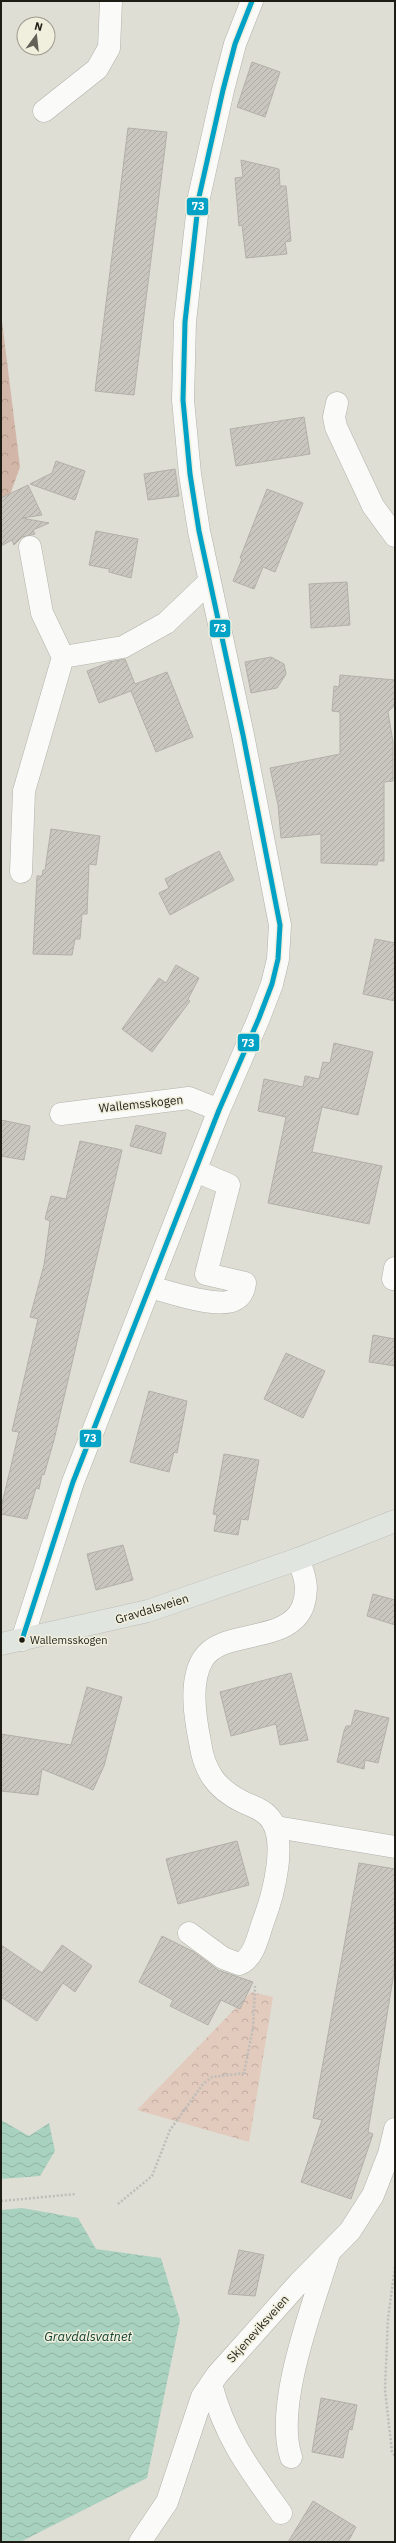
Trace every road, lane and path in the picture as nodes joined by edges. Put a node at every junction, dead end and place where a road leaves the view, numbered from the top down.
1 (111, 1) edge
2 (252, 1) edge
3 (44, 111) dead end
4 (336, 403) dead end
5 (395, 536) edge
6 (30, 547) dead end
7 (210, 581) junction
8 (63, 657) junction
9 (20, 872) dead end
10 (219, 1110) junction
11 (60, 1114) dead end
12 (196, 1171) junction
13 (150, 1287) junction
14 (395, 1522) edge
15 (298, 1559) junction
16 (22, 1640) junction
17 (1, 1644) edge
18 (276, 1827) junction
19 (395, 1846) edge
20 (189, 1933) dead end
21 (252, 1952) junction
22 (395, 2129) edge
23 (76, 2194) dead end
24 (1, 2200) edge
25 (118, 2204) dead end
26 (329, 2254) junction
27 (395, 2267) edge
28 (211, 2384) junction
29 (395, 2456) edge
30 (291, 2457) dead end
31 (281, 2513) dead end
32 (140, 2542) edge

1 - 3 street
2 - 7 street
4 - 5 street
6 - 8 street
7 - 8 street
7 - 10 street
8 - 9 street
10 - 11 street, Wallemsskogen
10 - 12 street
12 - 13 street
12 - 13 street
13 - 16 street
14 - 15 main road, Gravdalsveien
15 - 16 main road, Gravdalsveien
15 - 18 street
16 - 17 main road, Gravdalsveien
18 - 19 street
18 - 21 street
20 - 21 street
21 - 25 path
22 - 26 street, Skjeneviksveien
23 - 24 path
26 - 28 street, Skjeneviksveien
26 - 30 street
27 - 29 path
28 - 31 street
28 - 32 street, Skjeneviksveien

